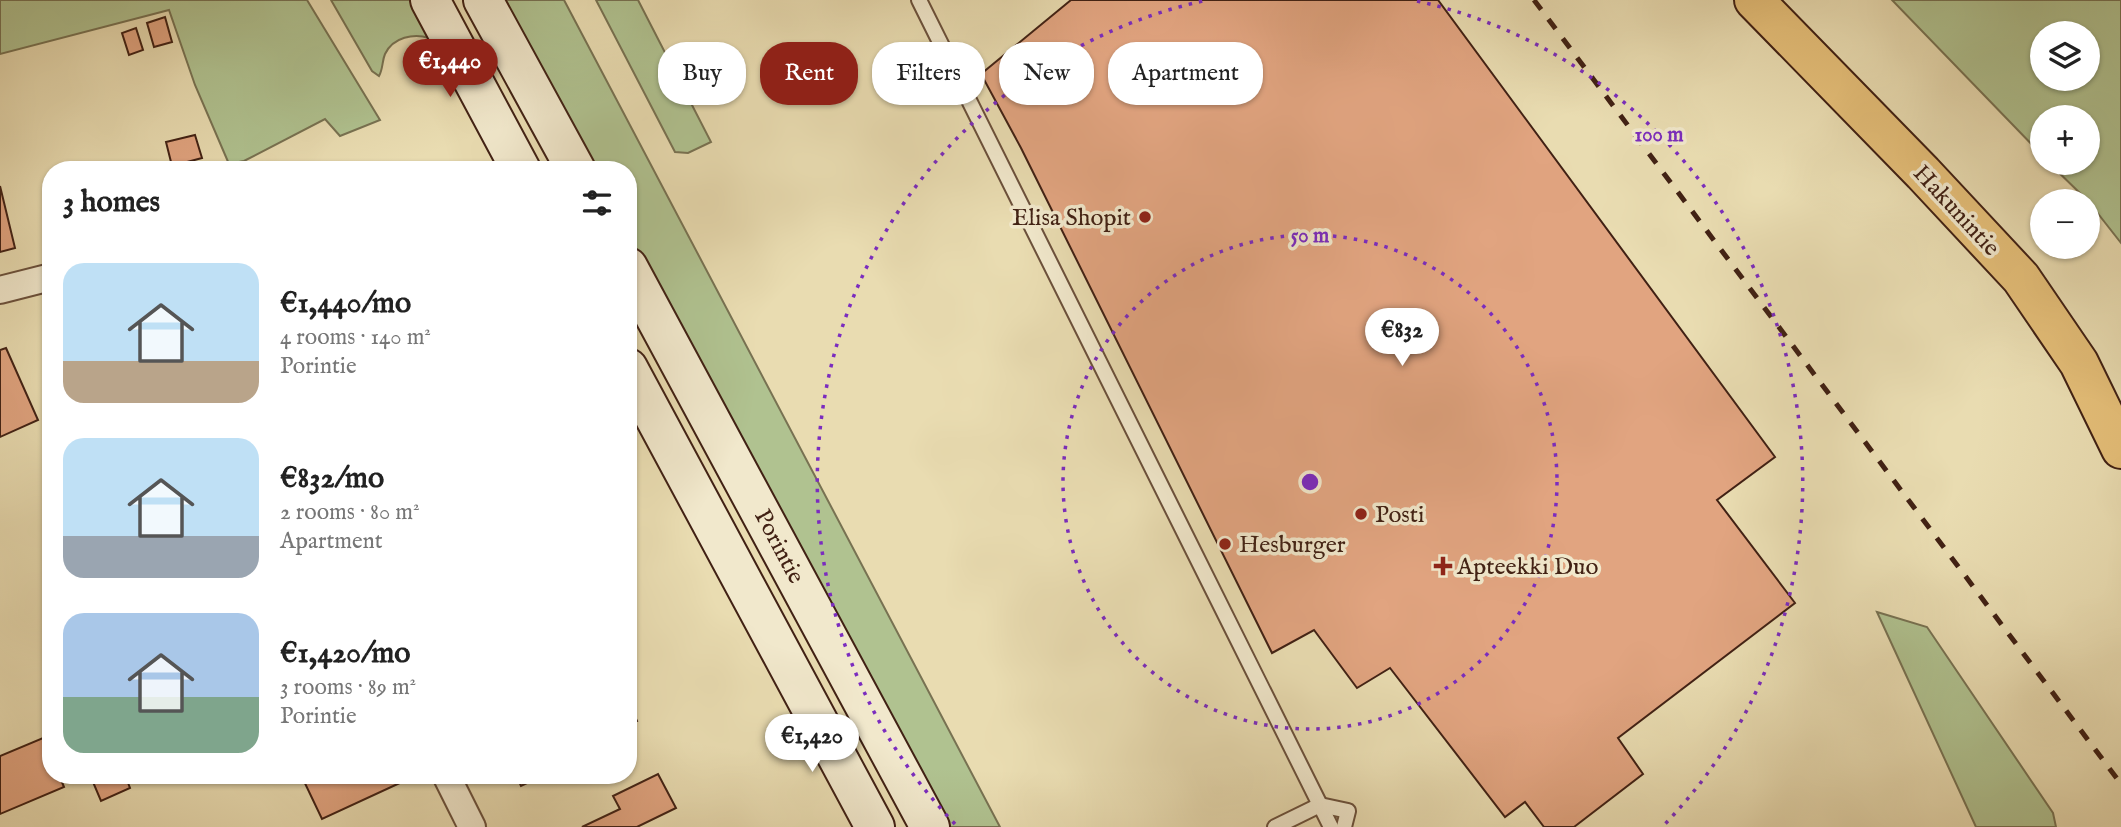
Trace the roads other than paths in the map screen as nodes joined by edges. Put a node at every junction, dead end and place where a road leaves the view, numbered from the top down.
1 (430, 0) edge
2 (483, 0) edge
3 (919, 0) edge
4 (1754, 0) edge
5 (517, 161) edge
6 (571, 161) edge
7 (42, 278) edge
8 (637, 284) edge
9 (0, 290) edge
10 (637, 385) edge
11 (2121, 449) edge
12 (450, 784) edge
13 (1320, 805) junction
14 (472, 827) edge
15 (875, 827) edge
16 (930, 827) edge
17 (1275, 827) edge
18 (1331, 827) edge
19 (1344, 827) edge

1 - 5 main road
2 - 6 main road
3 - 13 lane
4 - 11 highway, Hakunintie
7 - 9 street
8 - 16 main road, Porintie
10 - 15 main road, Porintie
12 - 14 street
13 - 17 lane
13 - 18 lane
13 - 19 lane

